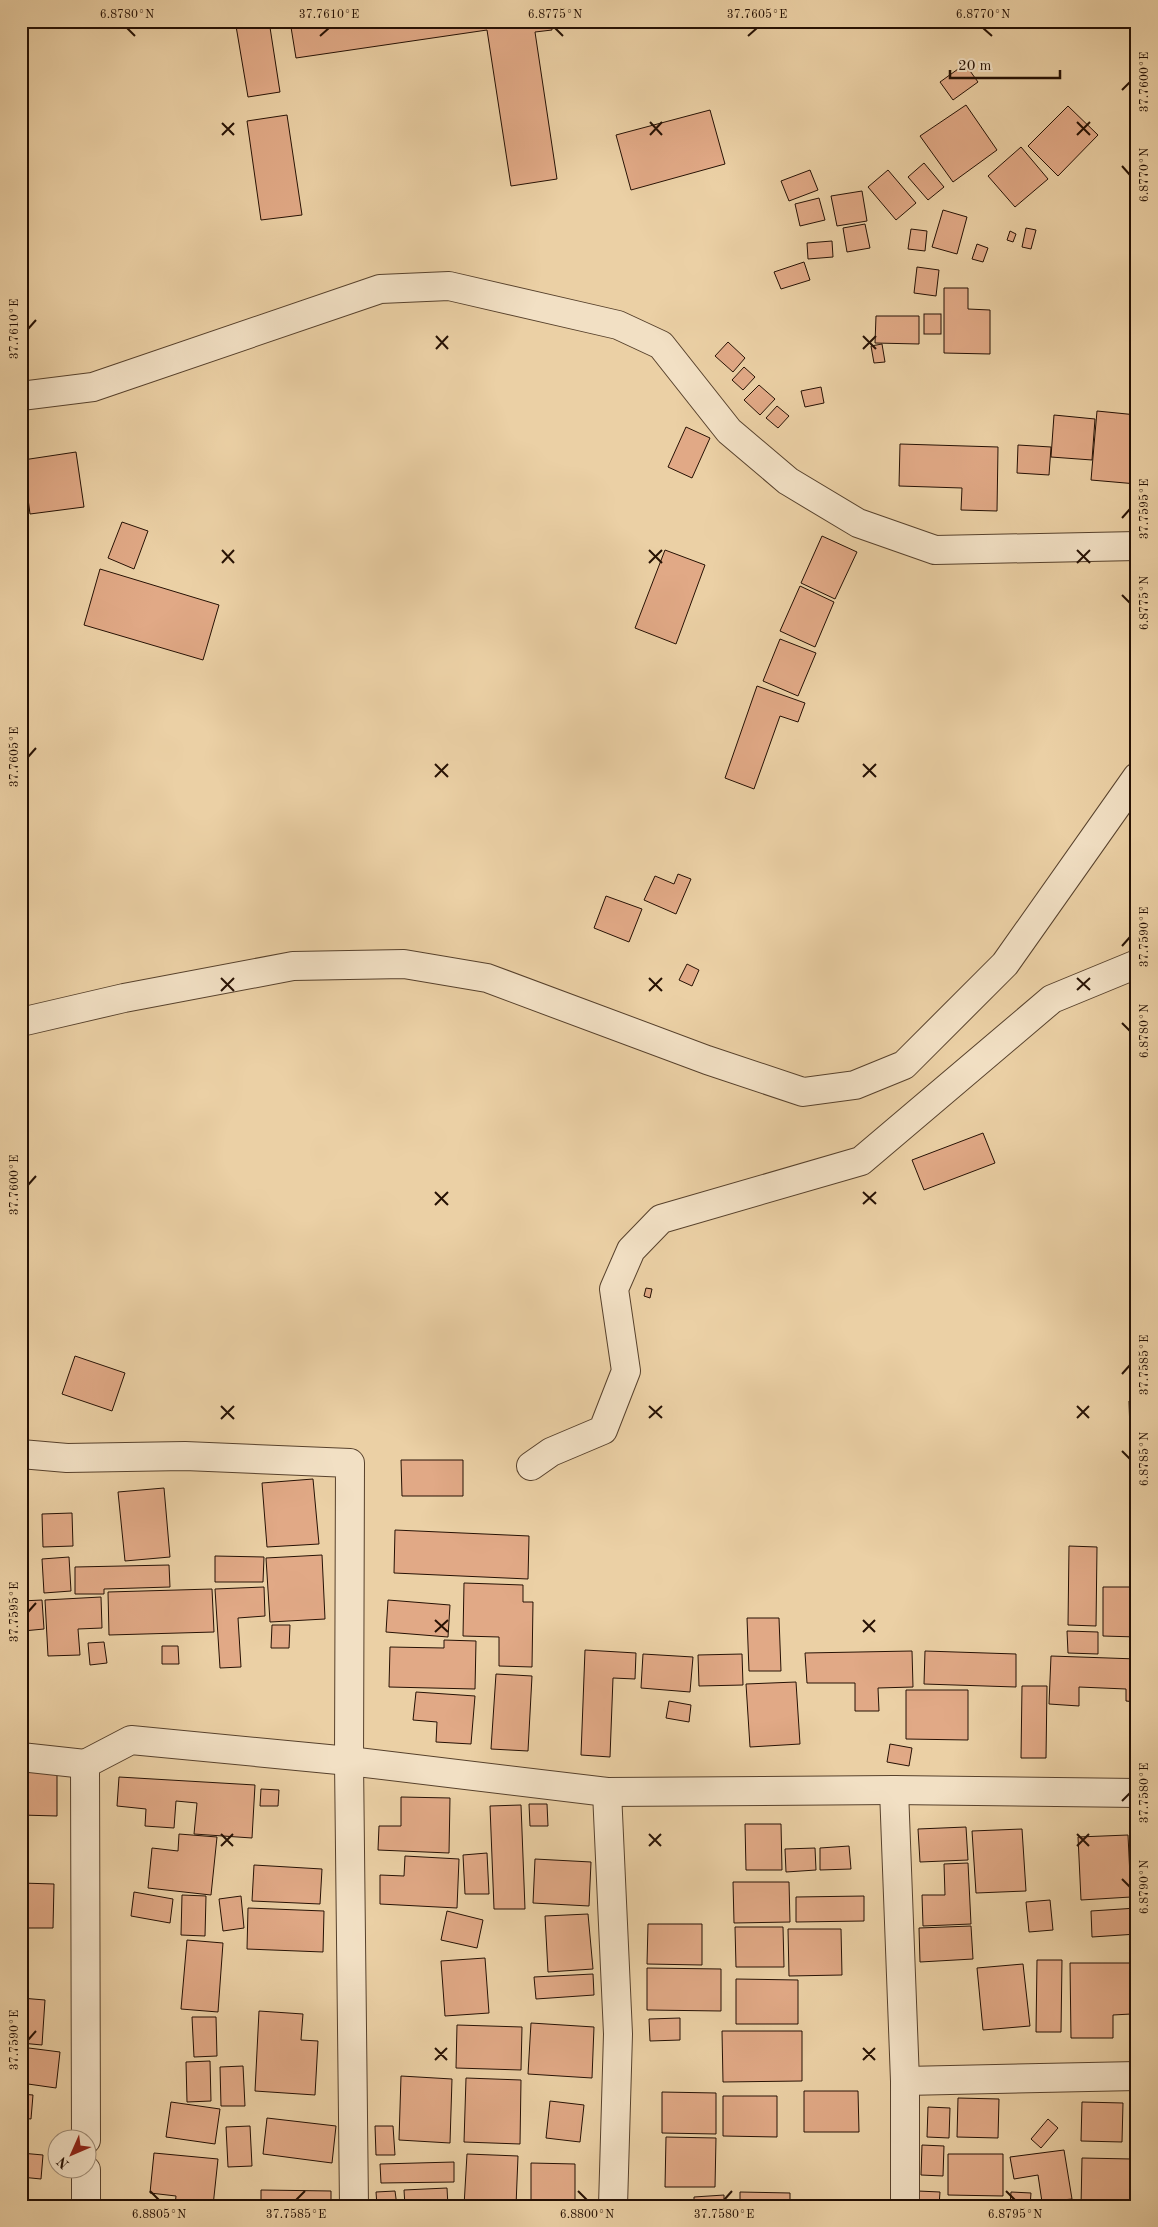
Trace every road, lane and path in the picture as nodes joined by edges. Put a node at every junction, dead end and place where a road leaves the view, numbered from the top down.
1 (21, 396) edge
2 (1137, 546) edge
3 (1137, 778) edge
4 (1137, 964) edge
5 (21, 1022) edge
6 (21, 1454) edge
7 (531, 1466) dead end
8 (21, 1757) edge
9 (349, 1761) junction
10 (85, 1764) junction
11 (894, 1790) junction
12 (607, 1792) junction
13 (1137, 1793) edge
14 (1137, 2076) edge
15 (905, 2081) junction
16 (86, 2130) edge
17 (86, 2180) edge
18 (86, 2206) edge
19 (354, 2206) edge
20 (613, 2206) edge
21 (904, 2206) edge

1 - 2 street
3 - 5 street
4 - 7 street
6 - 9 street
8 - 10 street
9 - 10 street
9 - 12 street
9 - 19 street
10 - 16 street
11 - 12 street
11 - 13 street
11 - 15 street
12 - 20 street
14 - 15 street
15 - 21 street
17 - 18 street

